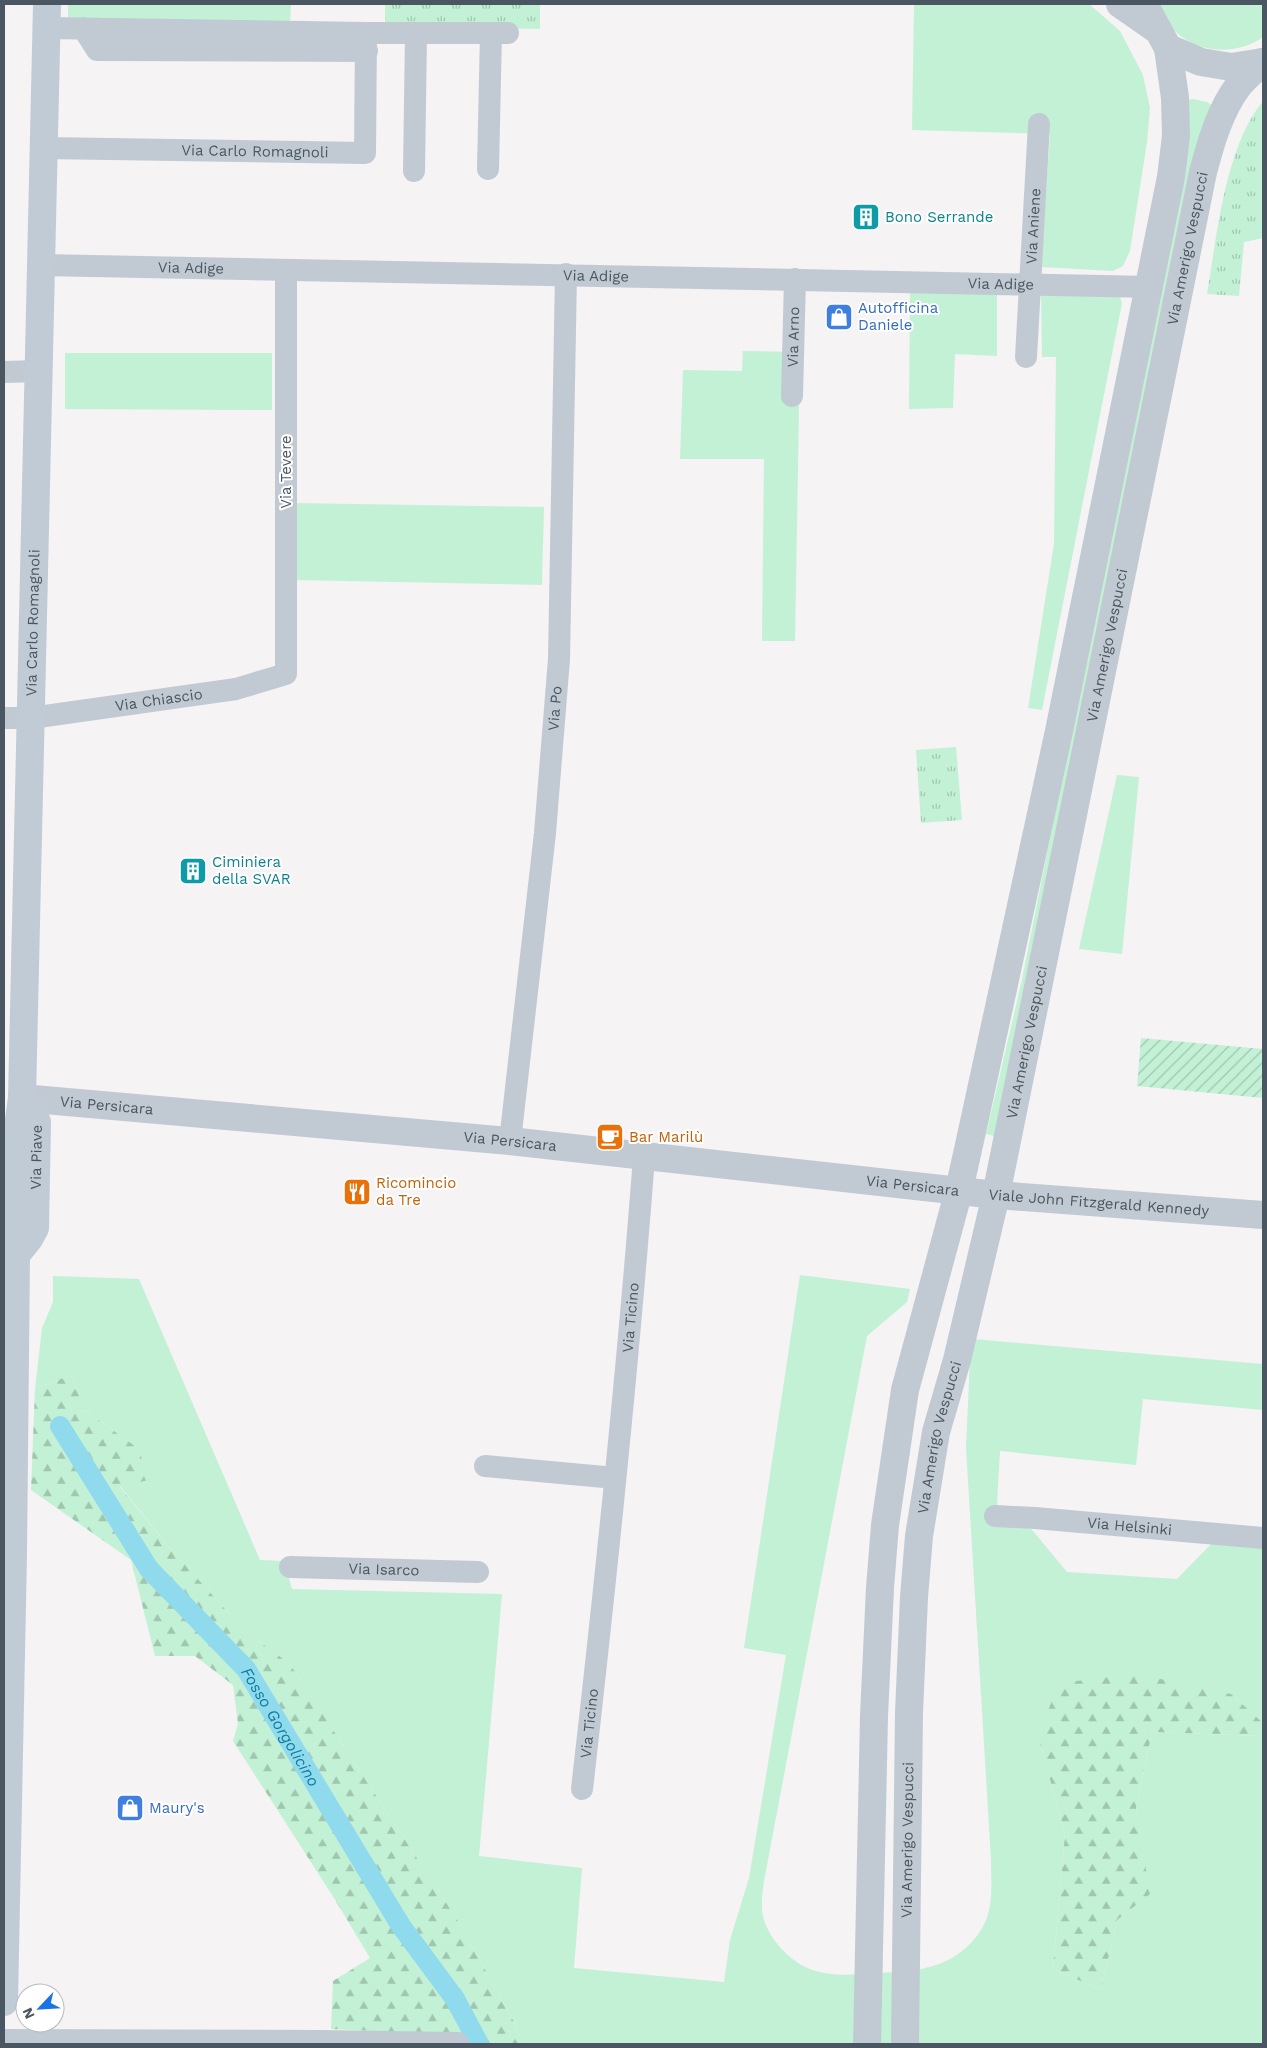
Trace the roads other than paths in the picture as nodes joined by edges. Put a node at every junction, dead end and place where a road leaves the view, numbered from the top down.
1 (1120, 4) edge
2 (1144, 4) edge
3 (47, 16) edge
4 (416, 33) junction
5 (1163, 39) junction
6 (366, 42) junction
7 (1262, 62) edge
8 (1039, 124) dead end
9 (44, 148) junction
10 (488, 169) dead end
11 (414, 171) dead end
12 (41, 265) junction
13 (286, 270) junction
14 (566, 274) junction
15 (795, 279) junction
16 (1029, 284) junction
17 (1150, 287) junction
18 (1026, 357) dead end
19 (39, 371) junction
20 (4, 372) edge
21 (792, 396) dead end
22 (286, 674) joint
23 (4, 718) edge
24 (31, 718) junction
25 (22, 1098) junction
26 (510, 1141) junction
27 (644, 1157) junction
28 (959, 1190) junction
29 (996, 1195) junction
30 (1263, 1216) edge
31 (1263, 1234) edge
32 (10, 1254) edge
33 (485, 1466) dead end
34 (614, 1478) junction
35 (995, 1516) dead end
36 (1263, 1538) edge
37 (8, 1553) edge
38 (290, 1566) dead end
39 (478, 1572) dead end
40 (582, 1789) dead end
41 (4, 2002) edge
42 (4, 2040) edge
43 (458, 2043) edge
44 (867, 2044) edge
45 (905, 2044) edge

1 - 5 street
2 - 5 street, Via Amerigo Vespucci
3 - 6 street, Via Carlo Romagnoli
3 - 9 main road, Via Carlo Romagnoli
4 - 6 street, Via Carlo Romagnoli
4 - 10 street, Via Carlo Romagnoli
4 - 11 street
5 - 7 street
5 - 17 street, Via Amerigo Vespucci
6 - 9 street, Via Carlo Romagnoli
7 - 29 street, Via Amerigo Vespucci
8 - 16 street, Via Aniene
9 - 12 main road, Via Carlo Romagnoli
12 - 13 street, Via Adige
12 - 19 main road, Via Carlo Romagnoli
13 - 14 street, Via Adige
13 - 22 street, Via Tevere
14 - 15 street, Via Adige
14 - 26 street, Via Po
15 - 16 street, Via Adige
15 - 21 street, Via Arno
16 - 17 street, Via Adige
16 - 18 street, Via Aniene
17 - 28 street, Via Amerigo Vespucci
19 - 20 street
19 - 24 main road, Via Carlo Romagnoli
22 - 24 street, Via Chiascio
23 - 24 street, Via Chiascio
24 - 25 main road, Via Carlo Romagnoli
25 - 26 street, Via Persicara
25 - 32 main road, Via Piave
26 - 27 street, Via Persicara
27 - 28 street, Via Persicara
27 - 34 street, Via Ticino
28 - 29 street, Via Persicara
28 - 44 street, Via Amerigo Vespucci
29 - 30 street, Viale John Fitzgerald Kennedy
29 - 31 street, Viale John Fitzgerald Kennedy
29 - 45 street, Via Amerigo Vespucci
32 - 37 main road, Via Piave
33 - 34 street
34 - 40 street, Via Ticino
35 - 36 street, Via Helsinki
37 - 41 main road, Via Piave
38 - 39 street, Via Isarco
42 - 43 street

